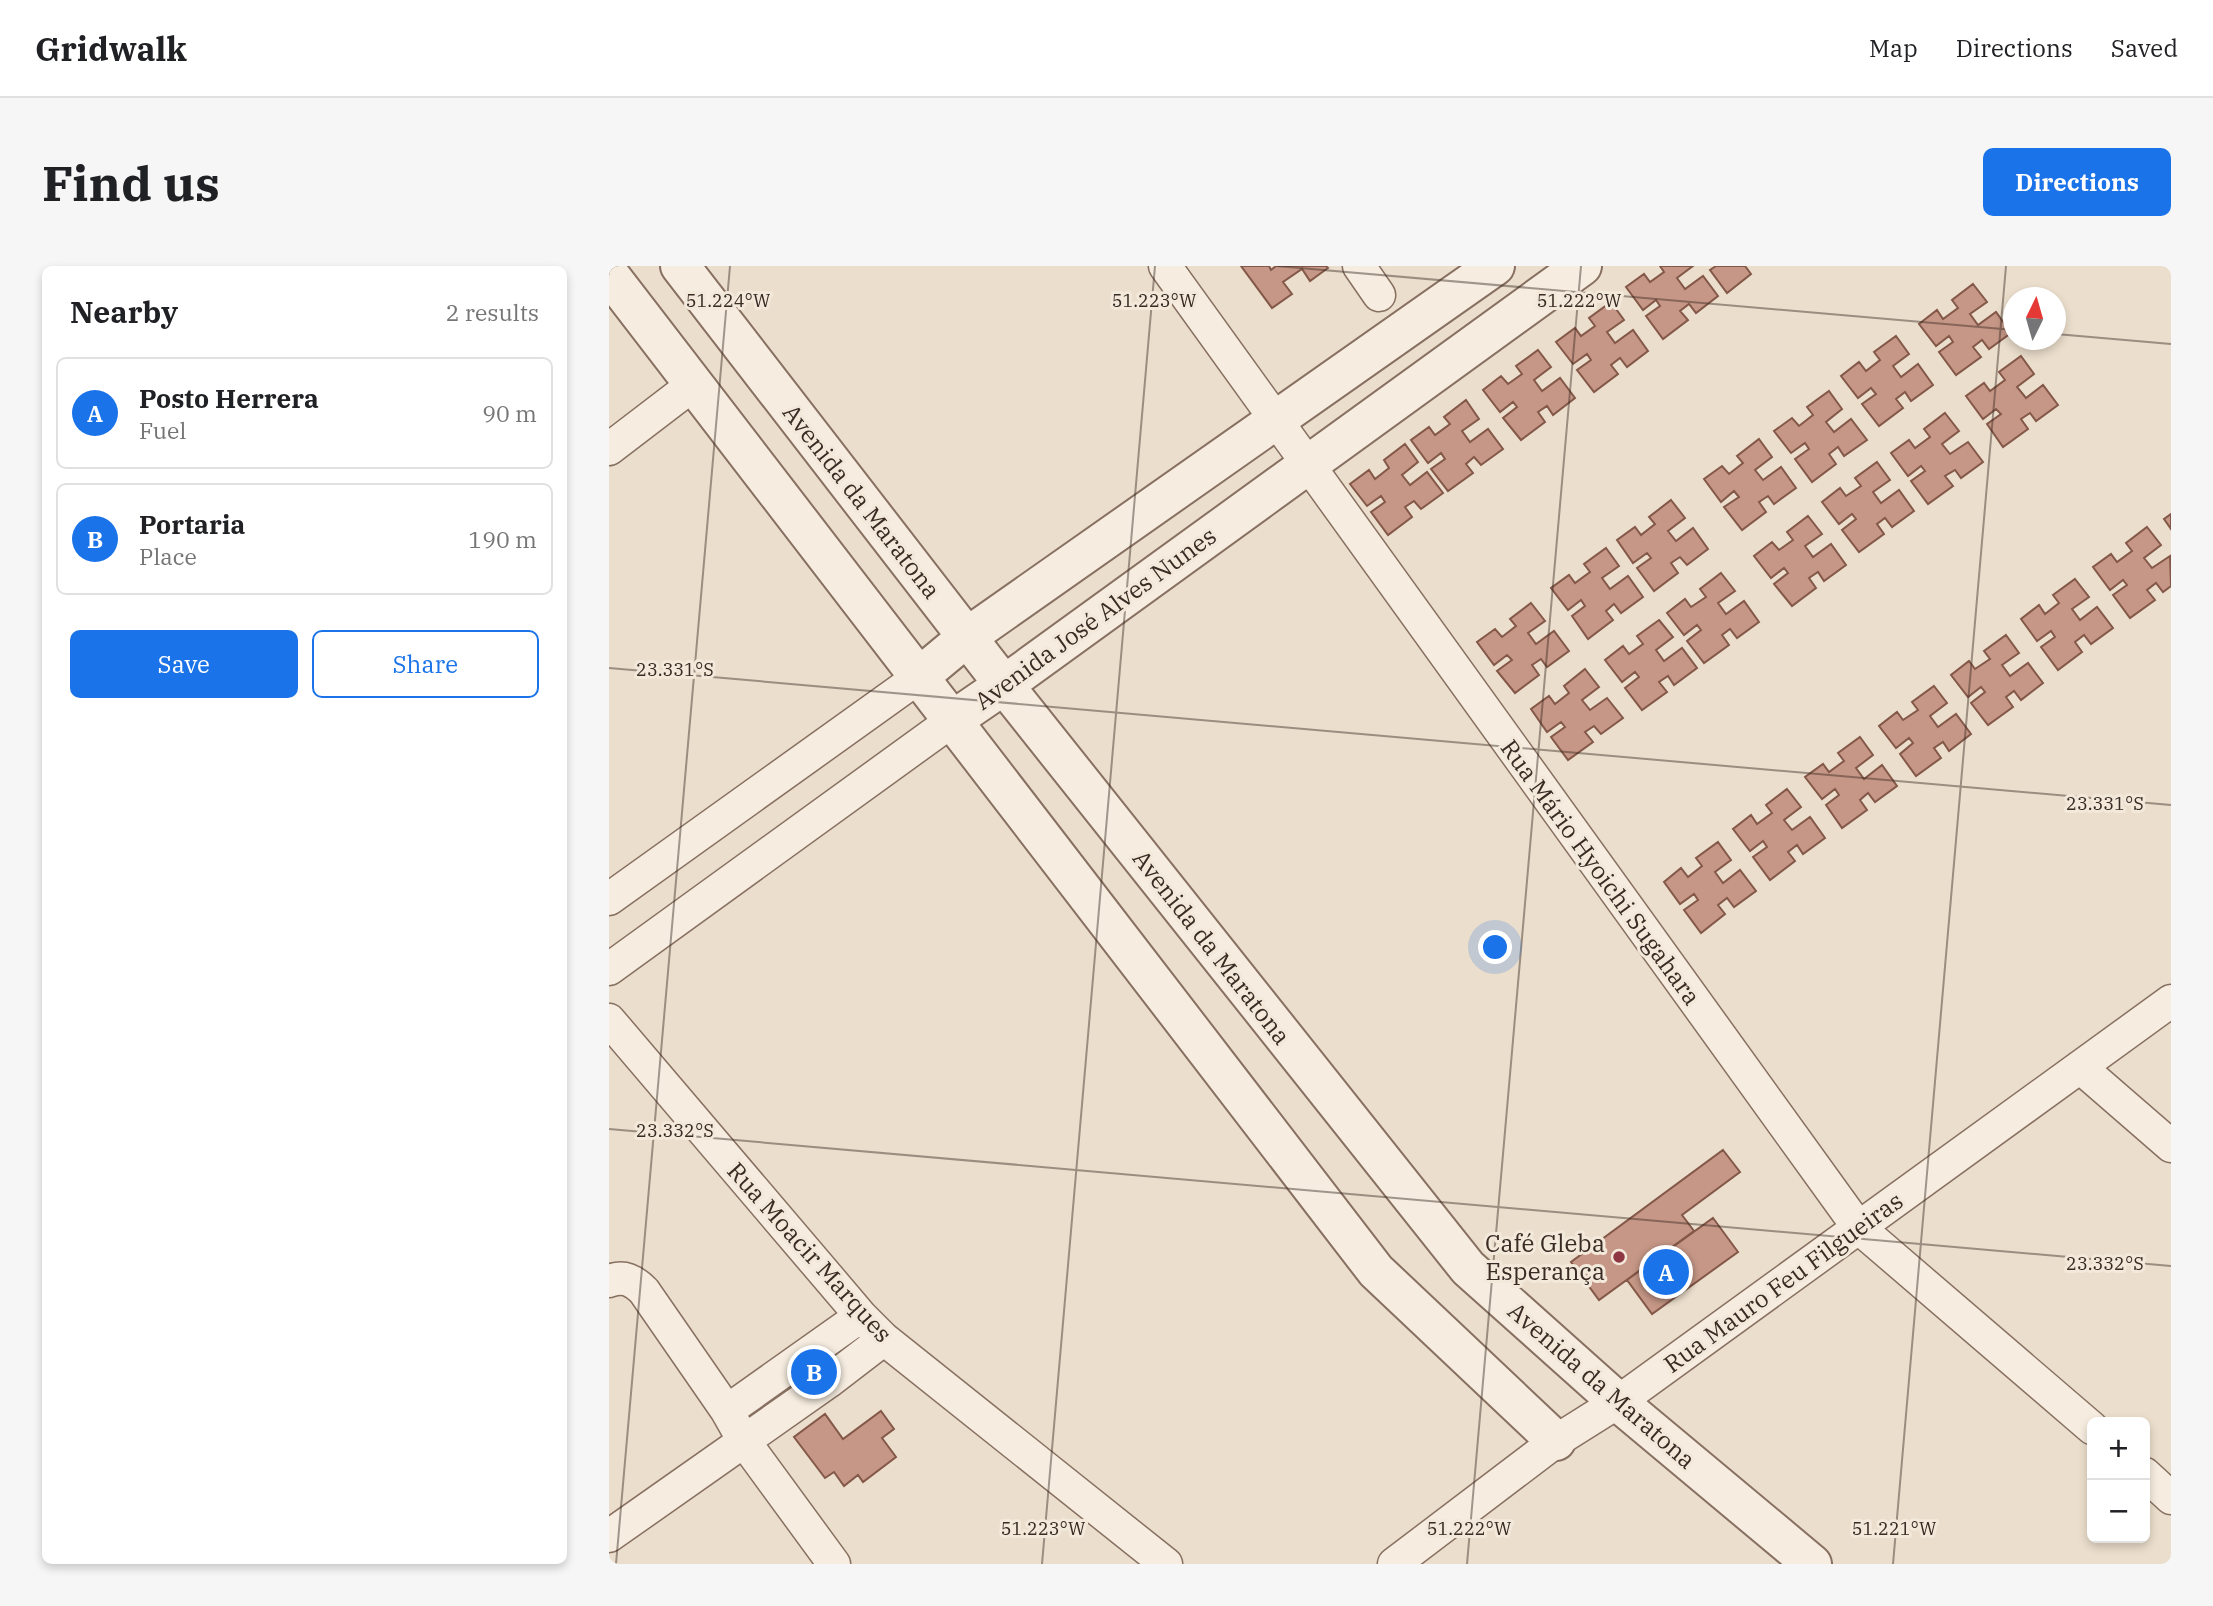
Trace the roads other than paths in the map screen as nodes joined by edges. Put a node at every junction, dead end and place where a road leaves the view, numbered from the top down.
1 (680, 266) edge
2 (1165, 266) edge
3 (1359, 266) edge
4 (1495, 266) edge
5 (1582, 266) edge
6 (609, 274) edge
7 (1379, 295) dead end
8 (694, 384) junction
9 (1276, 421) junction
10 (609, 449) edge
11 (1307, 464) junction
12 (967, 637) junction
13 (919, 677) junction
14 (1004, 685) junction
15 (953, 720) junction
16 (609, 899) edge
17 (609, 969) edge
18 (2171, 1001) edge
19 (609, 1020) edge
20 (2080, 1067) junction
21 (2171, 1146) edge
22 (1859, 1227) junction
23 (609, 1281) edge
24 (861, 1316) junction
25 (884, 1339) junction
26 (824, 1344) junction
27 (845, 1369) junction
28 (1618, 1402) junction
29 (727, 1411) junction
30 (2087, 1424) edge
31 (744, 1441) junction
32 (1556, 1441) junction
33 (2150, 1479) edge
34 (2171, 1498) edge
35 (609, 1536) edge
36 (834, 1564) edge
37 (1166, 1564) edge
38 (1394, 1564) edge
39 (1812, 1564) edge

1 - 12 street, Avenida da Maratona
2 - 9 street, Rua Mário Hyoichi Sugahara
3 - 7 street
4 - 9 street
5 - 11 street, Avenida José Alves Nunes
6 - 8 street
8 - 10 street
8 - 13 street
9 - 11 street, Rua Mário Hyoichi Sugahara
9 - 12 street
11 - 14 street, Avenida José Alves Nunes
11 - 22 street, Rua Mário Hyoichi Sugahara
12 - 13 street
12 - 14 street, Avenida da Maratona
13 - 15 street
13 - 16 street
14 - 15 street, Avenida José Alves Nunes
14 - 28 street, Avenida da Maratona
15 - 17 street, Avenida José Alves Nunes
15 - 32 street
18 - 20 street, Rua Mauro Feu Filgueiras
19 - 24 street, Rua Moacir Marques
20 - 21 street
20 - 22 street, Rua Mauro Feu Filgueiras
22 - 28 street, Rua Mauro Feu Filgueiras
22 - 30 street, Rua Mário Hyoichi Sugahara
23 - 29 street
24 - 25 street, Rua Moacir Marques
24 - 26 street
25 - 27 street
25 - 37 street, Rua Moacir Marques
26 - 27 street
26 - 29 street
27 - 31 street
28 - 32 street, Rua Mauro Feu Filgueiras
28 - 39 street, Avenida da Maratona
29 - 31 street
31 - 35 street
31 - 36 street
32 - 38 street, Rua Mauro Feu Filgueiras
33 - 34 street

